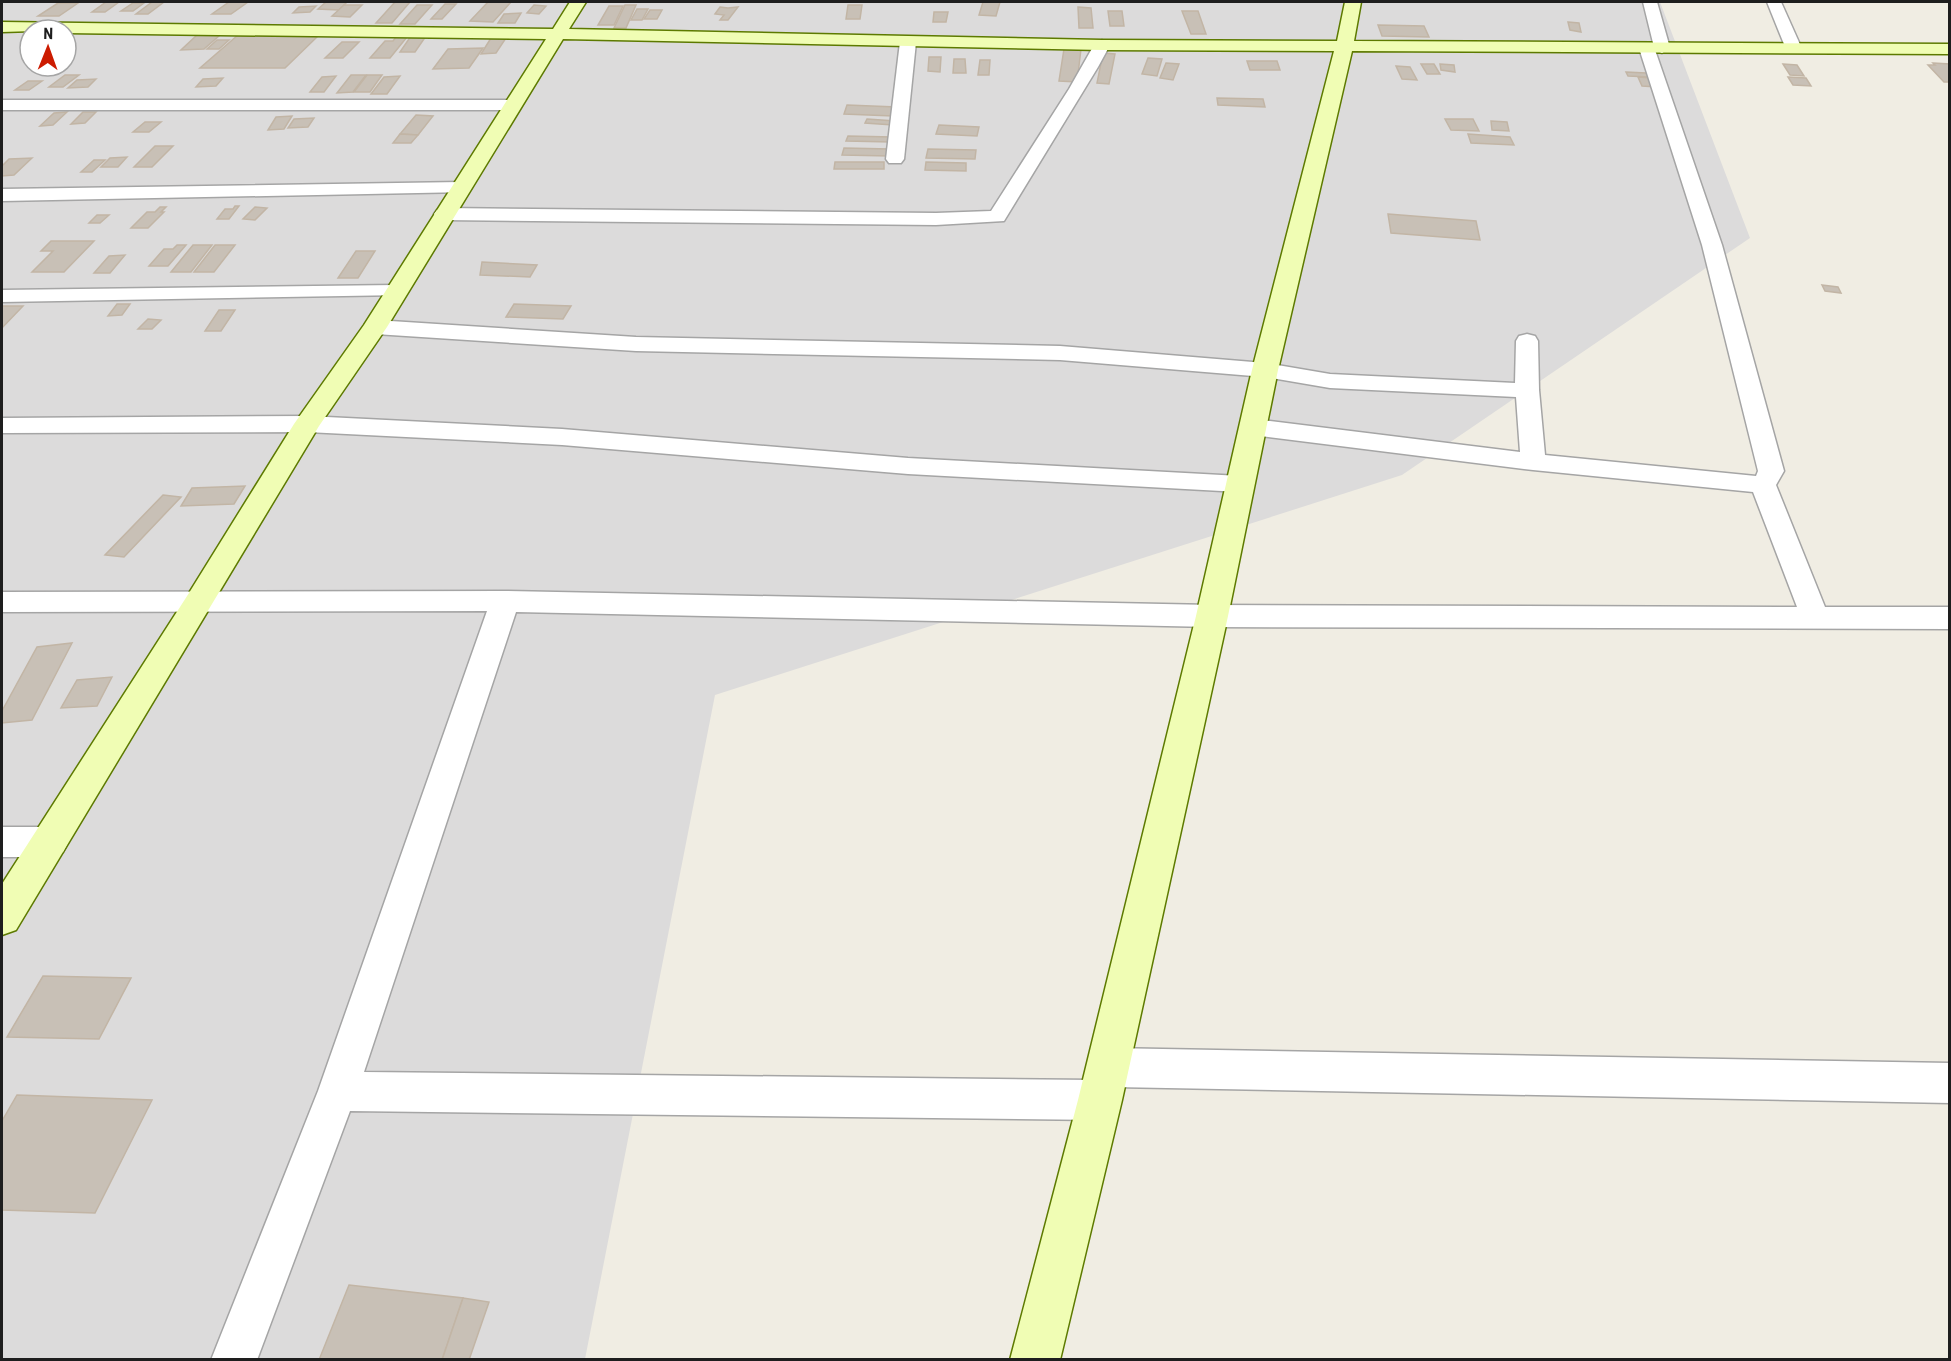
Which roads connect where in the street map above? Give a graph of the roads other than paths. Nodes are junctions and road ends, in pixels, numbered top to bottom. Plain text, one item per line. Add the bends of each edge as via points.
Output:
1 (578, 2) edge
2 (1353, 2) edge
3 (1650, 2) edge
4 (1774, 2) edge
5 (2, 27) edge
6 (556, 34) junction
7 (908, 42) junction
8 (1102, 45) junction
9 (1344, 47) junction
10 (1654, 48) junction
11 (1794, 49) junction
12 (1950, 49) edge
13 (2, 105) edge
14 (512, 105) junction
15 (895, 159) dead end
16 (461, 188) junction
17 (2, 195) edge
18 (444, 214) junction
19 (396, 291) junction
20 (2, 296) edge
21 (375, 327) junction
22 (1527, 341) dead end
23 (1265, 370) junction
24 (1527, 390) junction
25 (307, 424) junction
26 (2, 426) edge
27 (1253, 427) junction
28 (1533, 462) junction
29 (1240, 484) junction
30 (1763, 485) junction
31 (505, 601) junction
32 (2, 602) edge
33 (200, 602) junction
34 (1212, 616) junction
35 (1815, 617) junction
36 (1950, 618) edge
37 (2, 842) edge
38 (51, 842) junction
39 (2, 917) edge
40 (1950, 1083) edge
41 (1104, 1084) junction
42 (338, 1091) junction
43 (234, 1359) edge
44 (1035, 1359) edge

1 - 6 street
2 - 9 street
3 - 10 street
4 - 11 street
5 - 6 street
6 - 7 street
6 - 14 street
7 - 8 street
7 - 15 street
8 - 9 street
8 - 18 street via 1075,95 997,217
9 - 10 street
9 - 23 street
10 - 11 street
10 - 30 street via 1712,245 1771,471
11 - 12 street
13 - 14 street
14 - 16 street
16 - 17 street
16 - 18 street
18 - 19 street
19 - 20 street
19 - 21 street
21 - 23 street via 636,344 1060,352
21 - 25 street
22 - 24 street
23 - 24 street via 1330,381
23 - 27 street
24 - 28 street
25 - 26 street
25 - 29 street via 562,437 908,466
25 - 33 street
27 - 28 street
27 - 29 street
28 - 30 street
29 - 34 street
30 - 35 street
31 - 33 street
31 - 34 street
31 - 42 street
32 - 33 street
33 - 38 street
34 - 35 street
34 - 41 street
35 - 36 street
37 - 38 street
38 - 39 street
40 - 41 street
41 - 42 street
41 - 44 street
42 - 43 street

